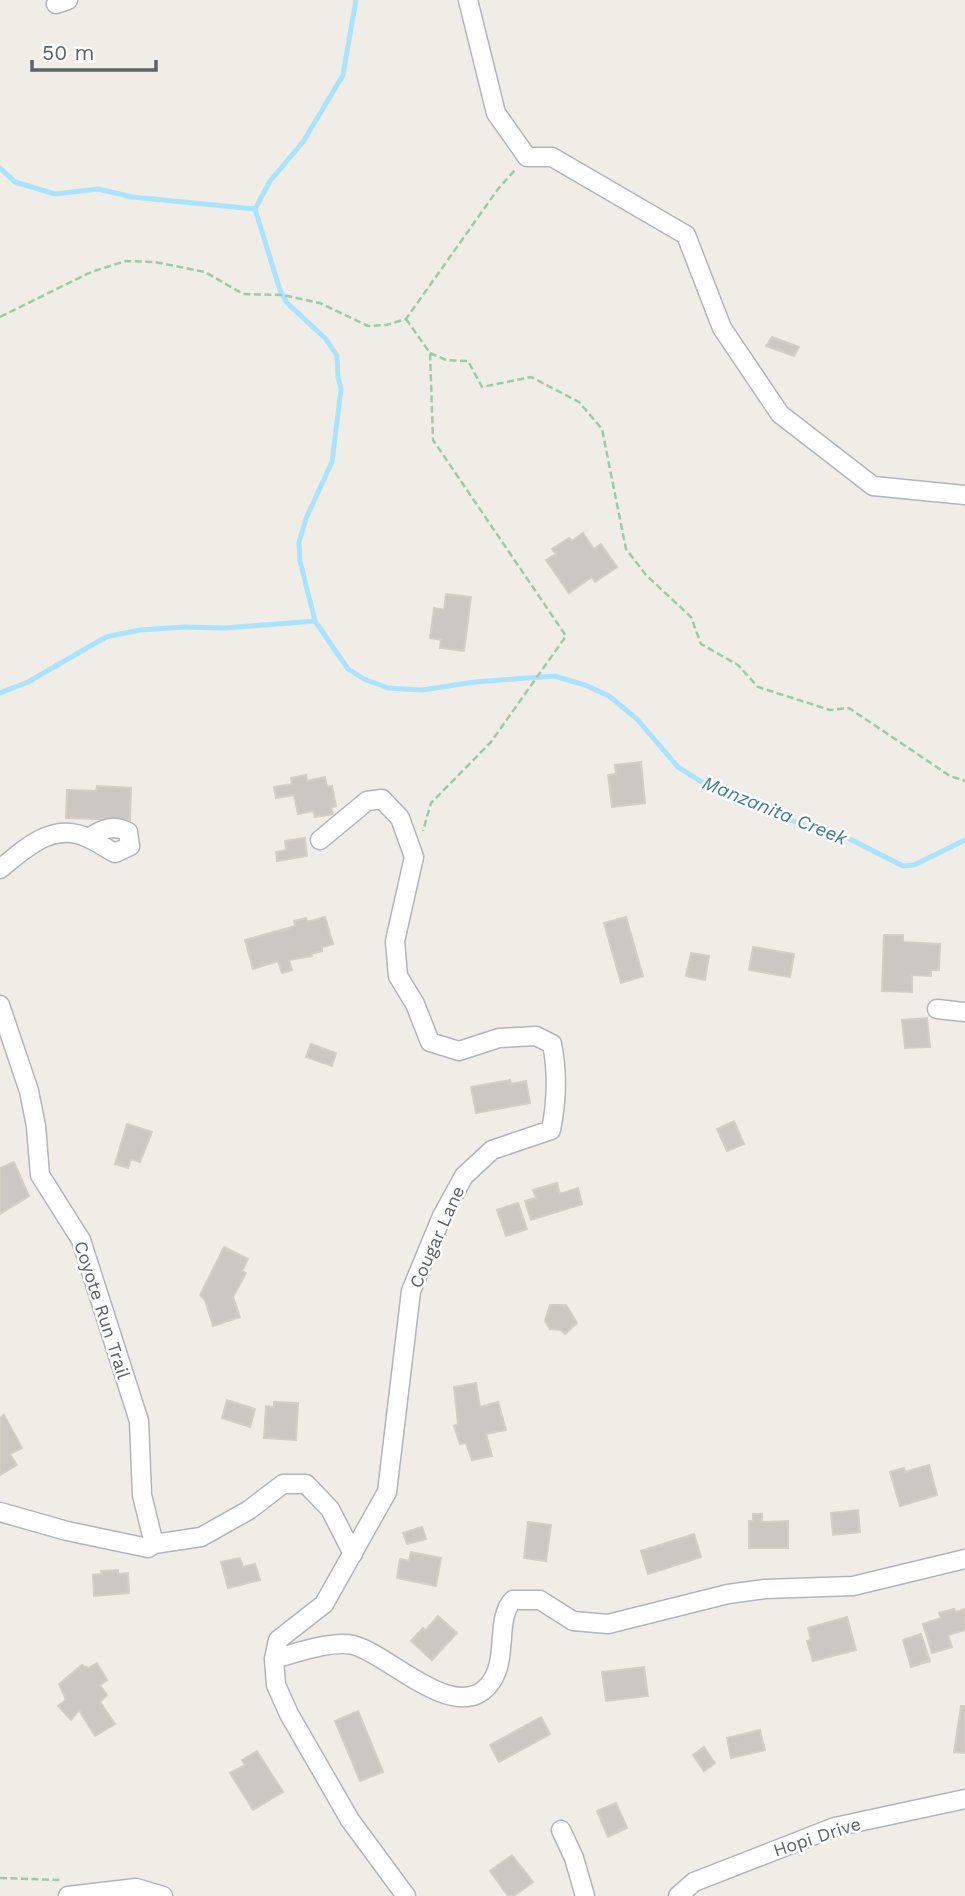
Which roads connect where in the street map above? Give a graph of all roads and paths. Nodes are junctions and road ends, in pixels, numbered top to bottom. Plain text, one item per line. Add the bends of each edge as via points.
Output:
1 (468, 0) edge
2 (527, 157) junction
3 (0, 317) edge
4 (406, 319) junction
5 (430, 353) junction
6 (965, 495) edge
7 (965, 781) edge
8 (89, 838) dead end
9 (320, 840) dead end
10 (414, 858) junction
11 (0, 869) edge
12 (0, 1005) edge
13 (937, 1009) dead end
14 (965, 1012) edge
15 (0, 1512) edge
16 (151, 1546) junction
17 (353, 1554) junction
18 (965, 1559) edge
19 (274, 1659) junction
20 (965, 1799) edge
21 (561, 1830) dead end
22 (68, 1896) edge
23 (163, 1896) edge
24 (406, 1896) edge
25 (585, 1896) edge
26 (678, 1896) edge

1 - 2 street via 496,113
2 - 4 path via 498,188
2 - 6 street via 552,157 686,235 722,328 780,414 873,486
3 - 4 path via 90,272 126,261 155,261 205,272 243,293 320,303 368,326
4 - 5 path
5 - 7 path via 446,360 468,361 482,387 531,377 579,402 602,429 626,549 646,575 691,617 701,644 738,665 758,687 830,710 849,708 950,776
5 - 10 path via 433,440 566,636 491,742 431,803
8 - 11 street via 71,833 43,836
9 - 10 street via 366,801 382,799 400,818
10 - 17 street, Cougar Lane via 395,941 398,976 430,1042 459,1051 499,1038 536,1036 552,1044 556,1103 551,1130 492,1150 464,1175 442,1216 411,1291 387,1492
12 - 16 street, Coyote Run Trail via 29,1091 40,1175 81,1240 139,1422 142,1495
13 - 14 street
15 - 16 street via 67,1531
16 - 17 street via 201,1537 283,1484 306,1484 330,1509
17 - 19 street, Cougar Lane via 324,1604 278,1640
18 - 19 street via 853,1586 728,1594 608,1624 573,1621 540,1600 513,1600 507,1607 501,1661 488,1686 473,1696 447,1696 375,1653 351,1644
19 - 24 street via 276,1685 289,1714 350,1821
20 - 26 street, Hopi Drive via 835,1827 694,1882
21 - 25 street
22 - 23 street via 136,1888

